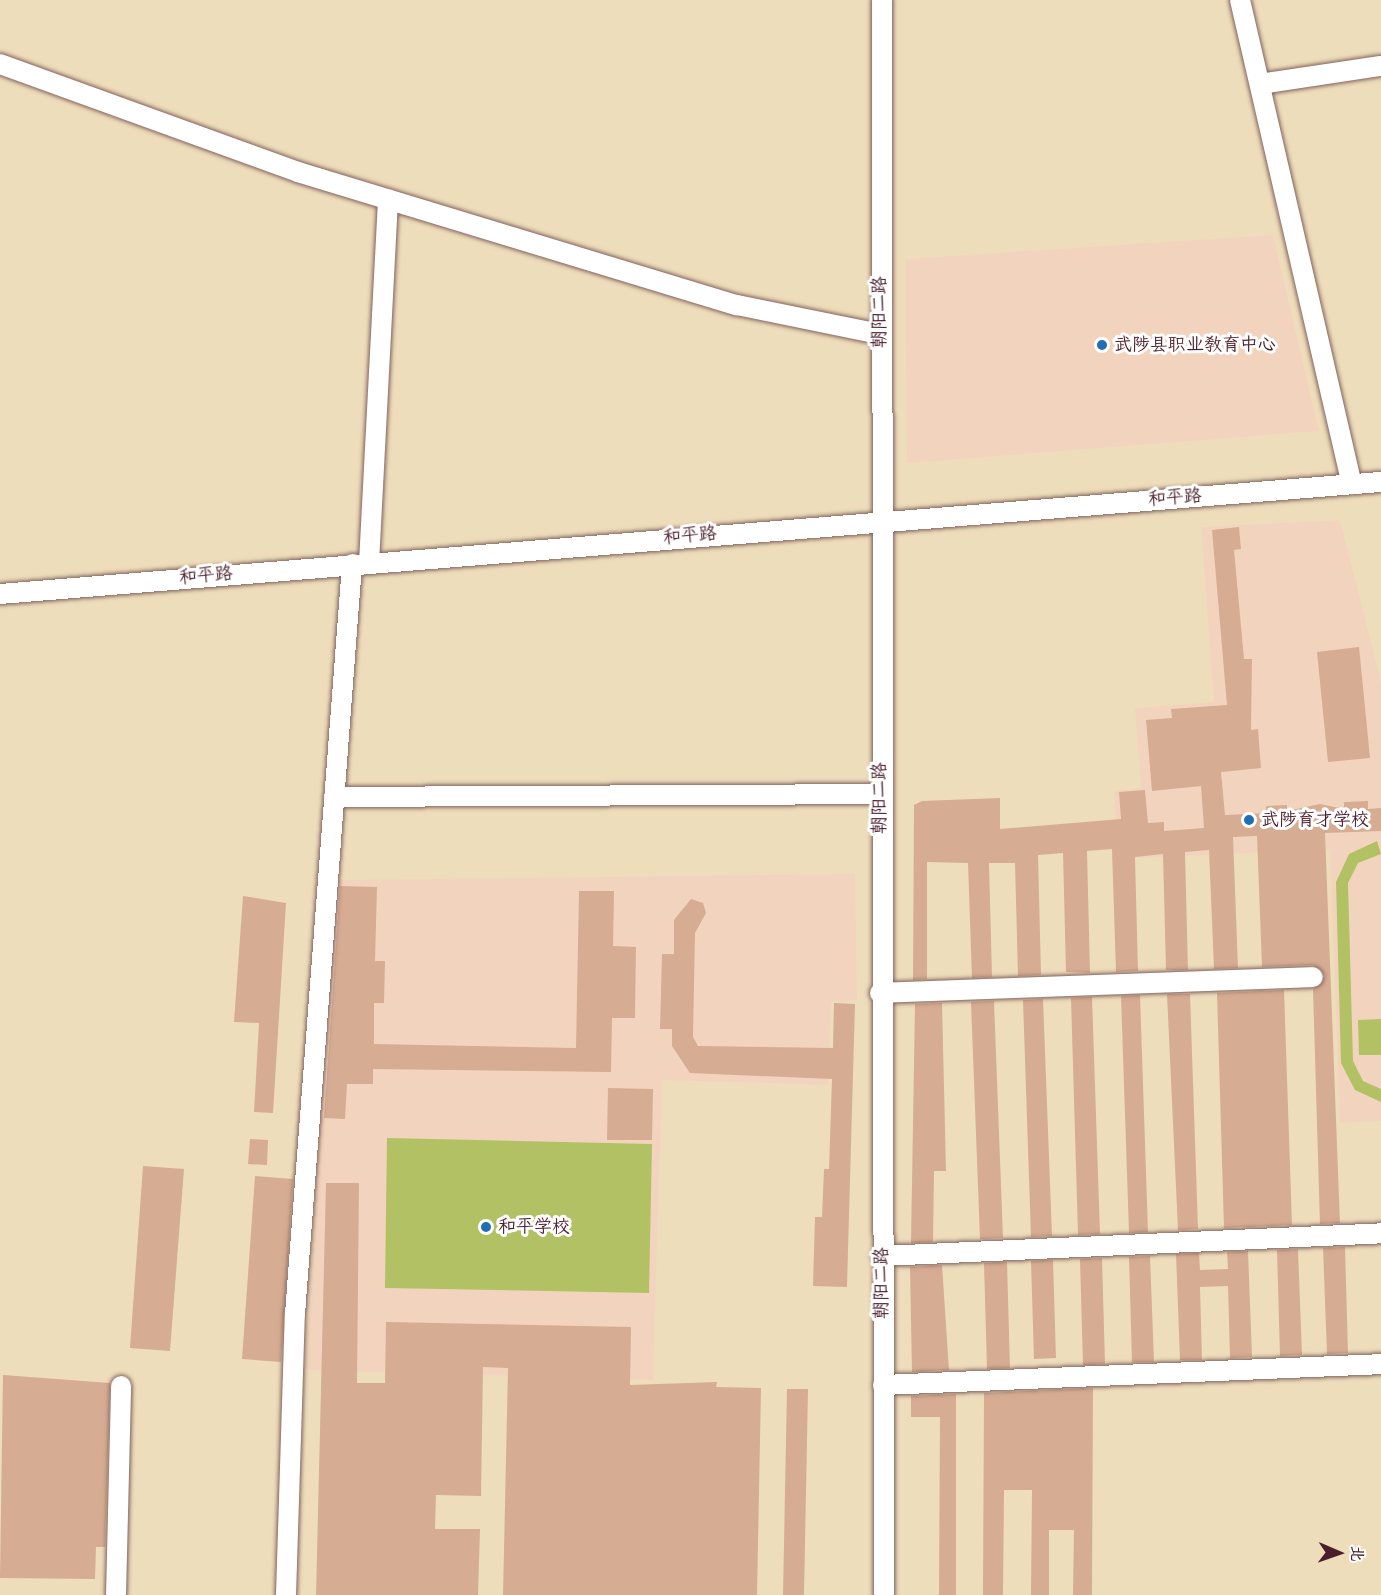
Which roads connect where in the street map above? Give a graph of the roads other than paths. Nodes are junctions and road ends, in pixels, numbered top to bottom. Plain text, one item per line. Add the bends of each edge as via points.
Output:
1 (882, 0) edge
2 (1240, 0) edge
3 (0, 64) edge
4 (1381, 66) edge
5 (1260, 84) junction
6 (388, 199) junction
7 (880, 334) junction
8 (1381, 482) edge
9 (1352, 484) junction
10 (879, 521) junction
11 (361, 563) junction
12 (0, 594) edge
13 (880, 794) junction
14 (334, 797) junction
15 (1313, 977) dead end
16 (880, 993) junction
17 (1381, 1233) edge
18 (882, 1256) junction
19 (1381, 1364) edge
20 (883, 1385) junction
21 (121, 1386) dead end
22 (116, 1595) edge
23 (286, 1595) edge
24 (884, 1595) edge

1 - 7 street, 朝阳二路
2 - 5 street
3 - 6 street
4 - 5 street
5 - 9 street
6 - 7 street via 737,305
6 - 11 street
7 - 10 street, 朝阳二路
8 - 9 street, 和平路
9 - 10 street, 和平路
10 - 11 street, 和平路
10 - 13 street, 朝阳二路
11 - 12 street, 和平路
11 - 14 street
13 - 14 street
13 - 16 street, 朝阳二路
14 - 23 street via 295,1314
15 - 16 street
16 - 18 street, 朝阳二路
17 - 18 street
18 - 20 street, 朝阳二路
19 - 20 street
20 - 24 street, 朝阳二路
21 - 22 street

